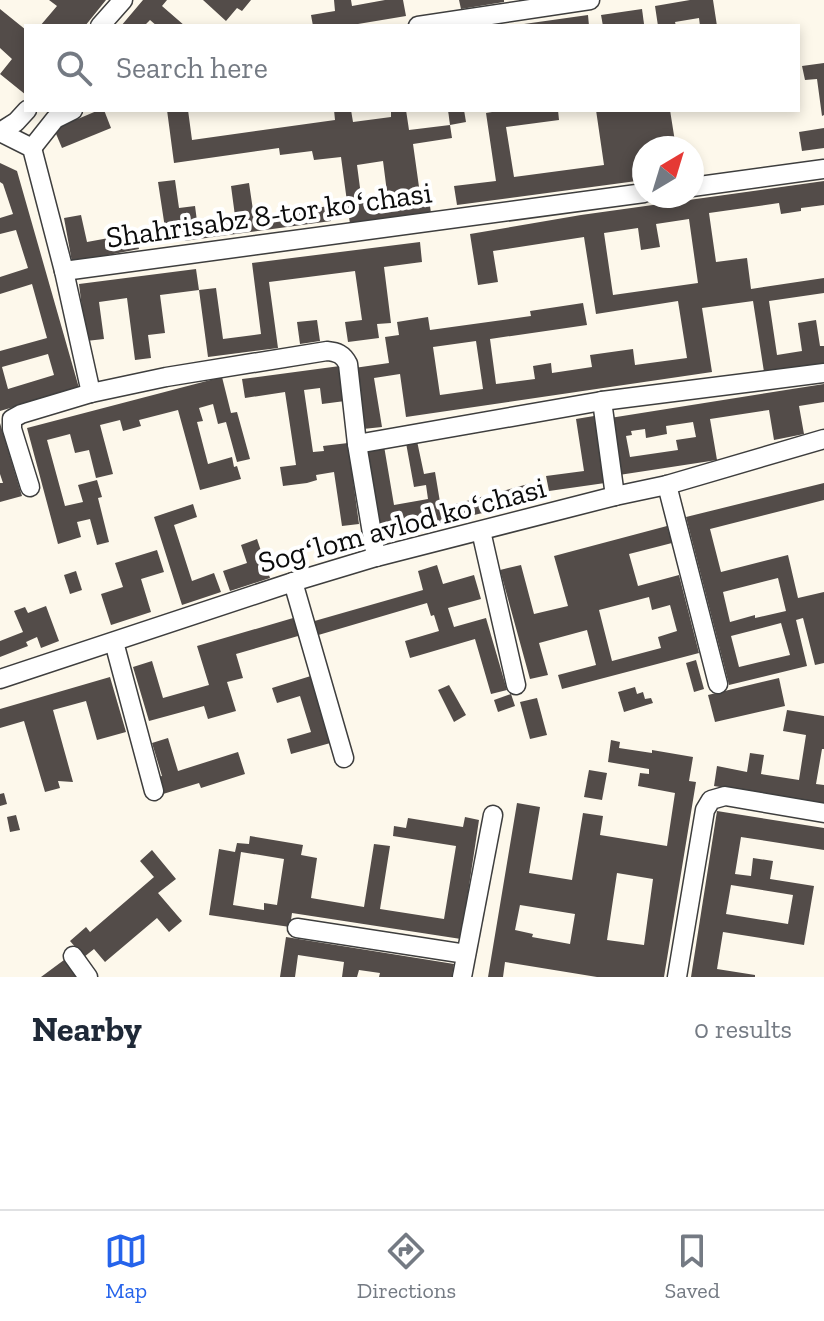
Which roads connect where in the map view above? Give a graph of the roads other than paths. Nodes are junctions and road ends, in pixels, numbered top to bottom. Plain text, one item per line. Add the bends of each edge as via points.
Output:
1 (123, 0) edge
2 (590, 0) edge
3 (102, 24) edge
4 (431, 24) edge
5 (25, 112) edge
6 (69, 112) edge
7 (0, 132) edge
8 (32, 148) junction
9 (824, 169) edge
10 (704, 185) edge
11 (632, 195) edge
12 (64, 271) junction
13 (824, 373) edge
14 (91, 393) junction
15 (602, 401) junction
16 (824, 439) edge
17 (357, 444) junction
18 (667, 485) junction
19 (30, 487) dead end
20 (615, 496) junction
21 (481, 531) junction
22 (376, 557) junction
23 (293, 582) junction
24 (114, 642) junction
25 (0, 679) edge
26 (718, 684) dead end
27 (516, 685) dead end
28 (344, 758) dead end
29 (154, 791) dead end
30 (824, 813) edge
31 (493, 815) dead end
32 (297, 928) dead end
33 (466, 954) junction
34 (73, 956) dead end
35 (88, 977) edge
36 (462, 977) edge
37 (677, 977) edge

1 - 3 street
2 - 4 street
5 - 7 street
6 - 8 street via 55,119
7 - 8 street
8 - 12 street
9 - 10 street
11 - 12 street, Shahrisabz 8-tor koʻchasi
12 - 14 street
13 - 15 street
14 - 17 street via 337,352 348,364
14 - 19 street via 12,419
15 - 17 street
15 - 20 street
16 - 18 street, Sogʻlom avlod koʻchasi
17 - 22 street
18 - 20 street, Sogʻlom avlod koʻchasi
18 - 26 street
20 - 21 street, Sogʻlom avlod koʻchasi
21 - 22 street, Sogʻlom avlod koʻchasi
21 - 27 street
22 - 23 street, Sogʻlom avlod koʻchasi
23 - 24 street, Sogʻlom avlod koʻchasi
23 - 28 street
24 - 25 street, Sogʻlom avlod koʻchasi
24 - 29 street
30 - 37 street via 725,796 711,800 705,810
31 - 33 street
32 - 33 street
33 - 36 street
34 - 35 street

